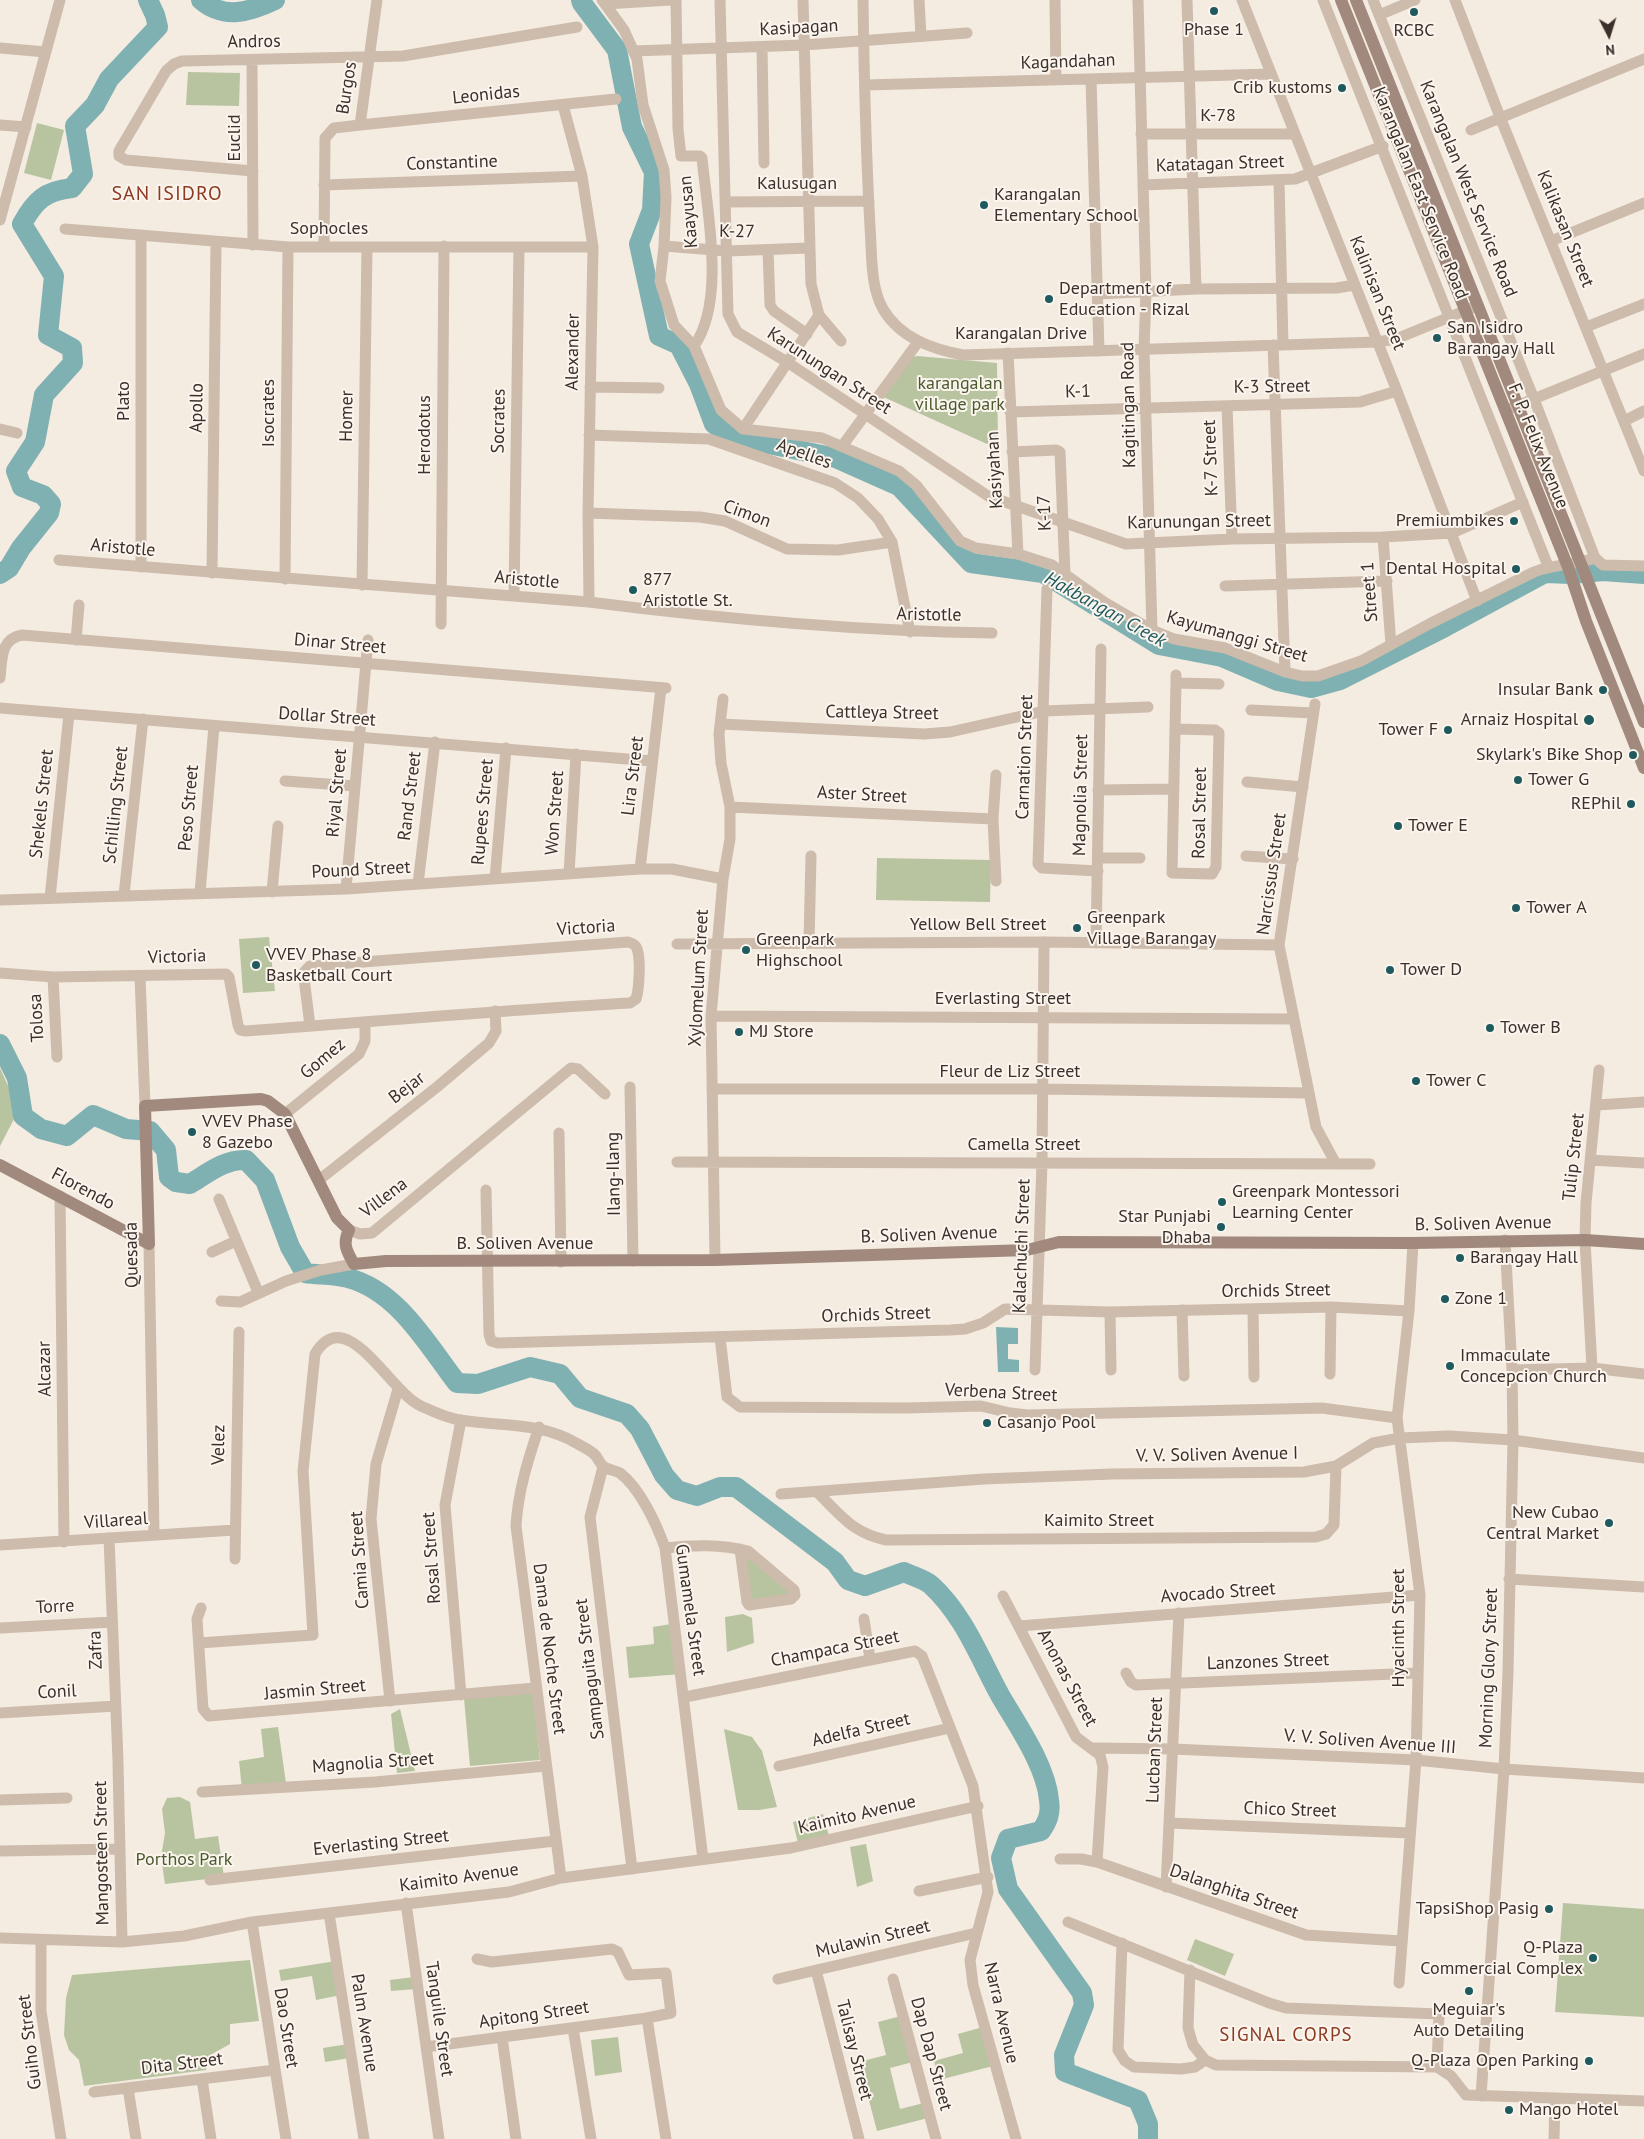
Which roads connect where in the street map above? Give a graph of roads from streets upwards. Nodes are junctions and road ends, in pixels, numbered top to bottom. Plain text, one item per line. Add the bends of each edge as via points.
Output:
1 (60, 0) edge
2 (377, 0) edge
3 (671, 0) edge
4 (676, 0) edge
5 (720, 0) edge
6 (804, 0) edge
7 (863, 0) edge
8 (919, 0) edge
9 (1055, 0) edge
10 (1138, 0) edge
11 (1187, 0) edge
12 (1242, 0) edge
13 (1324, 0) edge
14 (1341, 0) edge
15 (1356, 0) edge
16 (1373, 0) edge
17 (1415, 0) edge
18 (1455, 0) edge
19 (604, 2) edge
20 (1379, 15) junction
21 (577, 26) dead end
22 (967, 33) dead end
23 (921, 36) junction
24 (864, 41) junction
25 (804, 45) junction
26 (762, 47) junction
27 (0, 48) edge
28 (677, 48) junction
29 (722, 49) junction
30 (633, 51) junction
31 (46, 52) junction
32 (369, 58) junction
33 (1644, 59) edge
34 (252, 60) junction
35 (1271, 74) junction
36 (1188, 76) junction
37 (1140, 77) junction
38 (1090, 79) junction
39 (1056, 80) junction
40 (865, 85) junction
41 (616, 99) dead end
42 (563, 105) junction
43 (1500, 117) junction
44 (0, 124) edge
45 (360, 125) junction
46 (26, 127) junction
47 (1470, 130) dead end
48 (1141, 134) junction
49 (1190, 134) junction
50 (1294, 134) junction
51 (1382, 146) junction
52 (764, 163) dead end
53 (252, 171) junction
54 (1311, 173) junction
55 (582, 176) junction
56 (1279, 181) junction
57 (1192, 183) junction
58 (324, 185) junction
59 (1143, 185) junction
60 (3, 196) edge
61 (808, 200) junction
62 (869, 201) junction
63 (725, 202) junction
64 (1644, 203) edge
65 (0, 220) edge
66 (65, 229) dead end
67 (141, 236) junction
68 (1551, 241) junction
69 (216, 243) junction
70 (253, 245) junction
71 (444, 246) junction
72 (664, 246) junction
73 (288, 247) junction
74 (324, 247) junction
75 (368, 247) junction
76 (519, 247) junction
77 (593, 247) junction
78 (809, 248) junction
79 (710, 249) junction
80 (768, 250) junction
81 (727, 251) junction
82 (1354, 285) junction
83 (1196, 289) junction
84 (1281, 289) junction
85 (1146, 291) junction
86 (1097, 294) junction
87 (1644, 304) edge
88 (1478, 306) junction
89 (1465, 311) junction
90 (819, 315) junction
91 (1450, 317) junction
92 (1586, 327) junction
93 (807, 334) junction
94 (841, 341) dead end
95 (918, 342) junction
96 (1377, 342) junction
97 (1278, 345) junction
98 (694, 346) junction
99 (1144, 350) junction
100 (1099, 351) junction
101 (1008, 353) junction
102 (1644, 354) edge
103 (787, 362) junction
104 (1604, 370) junction
105 (590, 387) junction
106 (659, 388) dead end
107 (1397, 391) junction
108 (1534, 399) junction
109 (1276, 405) junction
110 (1518, 405) junction
111 (1147, 406) junction
112 (1227, 406) junction
113 (1505, 410) junction
114 (1644, 411) edge
115 (1010, 412) junction
116 (864, 415) junction
117 (1624, 422) junction
118 (0, 429) edge
119 (743, 429) junction
120 (17, 433) dead end
121 (589, 435) junction
122 (843, 445) junction
123 (1012, 452) junction
124 (1644, 471) edge
125 (1523, 502) junction
126 (1014, 507) junction
127 (588, 513) junction
128 (1063, 522) junction
129 (1452, 533) junction
130 (1383, 537) junction
131 (1280, 538) junction
132 (1232, 539) junction
133 (892, 542) junction
134 (1150, 543) junction
135 (1018, 554) junction
136 (1595, 558) junction
137 (59, 560) dead end
138 (1581, 564) junction
139 (1548, 566) junction
140 (1568, 566) junction
141 (1644, 566) edge
142 (141, 567) junction
143 (212, 574) junction
144 (1065, 574) junction
145 (285, 580) junction
146 (1387, 581) junction
147 (362, 586) junction
148 (1226, 586) dead end
149 (1282, 586) junction
150 (1047, 589) dead end
151 (442, 590) junction
152 (514, 596) junction
153 (1477, 600) junction
154 (589, 602) junction
155 (79, 605) dead end
156 (1602, 615) junction
157 (1586, 621) junction
158 (441, 624) dead end
159 (1152, 630) junction
160 (910, 632) junction
161 (992, 633) dead end
162 (76, 640) junction
163 (368, 640) dead end
164 (1391, 645) junction
165 (1101, 649) dead end
166 (366, 664) junction
167 (1285, 672) junction
168 (0, 678) edge
169 (1218, 684) dead end
170 (1629, 685) junction
171 (664, 688) joint
172 (1614, 691) junction
173 (723, 699) dead end
174 (1148, 707) dead end
175 (0, 708) edge
176 (1100, 708) junction
177 (1252, 710) dead end
178 (1044, 711) junction
179 (69, 714) junction
180 (143, 719) junction
181 (1644, 722) edge
182 (721, 724) junction
183 (214, 726) junction
184 (1175, 729) junction
185 (360, 736) junction
186 (434, 742) junction
187 (506, 748) junction
188 (576, 754) junction
189 (652, 761) junction
190 (1644, 768) edge
191 (996, 775) dead end
192 (284, 781) dead end
193 (1247, 782) dead end
194 (355, 786) junction
195 (1303, 787) junction
196 (1174, 789) junction
197 (1098, 790) junction
198 (730, 807) junction
199 (994, 819) junction
200 (278, 826) dead end
201 (810, 856) dead end
202 (1246, 856) dead end
203 (1098, 858) junction
204 (1140, 858) dead end
205 (1293, 859) junction
206 (640, 869) junction
207 (1098, 870) junction
208 (569, 874) junction
209 (495, 879) junction
210 (723, 879) junction
211 (996, 881) dead end
212 (418, 884) junction
213 (346, 889) junction
214 (272, 892) junction
215 (200, 893) junction
216 (124, 895) junction
217 (50, 898) junction
218 (0, 900) edge
219 (809, 942) junction
220 (1044, 942) junction
221 (1096, 943) junction
222 (677, 944) dead end
223 (717, 945) junction
224 (1279, 945) junction
225 (0, 973) edge
226 (140, 976) junction
227 (53, 977) junction
228 (495, 1010) junction
229 (711, 1016) junction
230 (1043, 1017) junction
231 (1294, 1019) junction
232 (364, 1022) junction
233 (310, 1026) junction
234 (56, 1057) dead end
235 (1599, 1070) dead end
236 (630, 1087) dead end
237 (712, 1089) junction
238 (1043, 1089) junction
239 (1309, 1093) junction
240 (605, 1094) dead end
241 (1644, 1102) edge
242 (1597, 1106) junction
243 (145, 1113) junction
244 (285, 1114) junction
245 (559, 1133) dead end
246 (1590, 1160) junction
247 (677, 1162) dead end
248 (713, 1162) junction
249 (1042, 1162) junction
250 (1335, 1162) junction
251 (1644, 1163) edge
252 (1370, 1164) dead end
253 (0, 1165) edge
254 (318, 1180) junction
255 (486, 1190) dead end
256 (60, 1196) junction
257 (219, 1199) dead end
258 (349, 1230) junction
259 (1505, 1240) junction
260 (1585, 1240) junction
261 (236, 1241) junction
262 (1413, 1243) junction
263 (149, 1244) junction
264 (1644, 1244) edge
265 (1040, 1247) junction
266 (212, 1252) dead end
267 (715, 1260) junction
268 (633, 1261) junction
269 (488, 1262) junction
270 (561, 1262) junction
271 (354, 1264) junction
272 (258, 1292) junction
273 (221, 1301) dead end
274 (1330, 1308) junction
275 (1037, 1309) junction
276 (1253, 1309) junction
277 (1182, 1310) junction
278 (1409, 1311) junction
279 (1110, 1312) junction
280 (239, 1332) dead end
281 (720, 1338) junction
282 (1592, 1368) junction
283 (1035, 1370) dead end
284 (1111, 1370) dead end
285 (1512, 1370) junction
286 (1330, 1374) dead end
287 (1644, 1374) edge
288 (1184, 1376) dead end
289 (1254, 1377) dead end
290 (398, 1390) junction
291 (1396, 1418) junction
292 (461, 1420) junction
293 (539, 1427) junction
294 (1400, 1438) junction
295 (1513, 1440) junction
296 (1644, 1458) edge
297 (1336, 1466) junction
298 (603, 1467) junction
299 (817, 1492) junction
300 (781, 1494) dead end
301 (235, 1530) junction
302 (154, 1534) junction
303 (109, 1538) junction
304 (64, 1542) junction
305 (0, 1545) edge
306 (665, 1548) junction
307 (740, 1549) junction
308 (235, 1559) dead end
309 (1509, 1579) junction
310 (1644, 1587) edge
311 (1420, 1595) junction
312 (1003, 1596) dead end
313 (201, 1608) dead end
314 (1179, 1613) junction
315 (864, 1619) dead end
316 (112, 1622) junction
317 (1019, 1626) junction
318 (0, 1628) edge
319 (199, 1643) junction
320 (870, 1659) junction
321 (1126, 1673) dead end
322 (1417, 1673) junction
323 (1175, 1683) junction
324 (535, 1688) junction
325 (461, 1695) junction
326 (685, 1698) junction
327 (390, 1701) junction
328 (116, 1706) junction
329 (0, 1713) edge
330 (950, 1728) junction
331 (1093, 1748) junction
332 (1173, 1749) junction
333 (1416, 1760) junction
334 (118, 1762) joint
335 (546, 1766) junction
336 (779, 1766) dead end
337 (1504, 1769) junction
338 (1644, 1778) edge
339 (202, 1792) dead end
340 (67, 1798) dead end
341 (0, 1800) edge
342 (978, 1806) junction
343 (1169, 1823) junction
344 (1410, 1833) junction
345 (555, 1841) junction
346 (120, 1849) junction
347 (0, 1851) edge
348 (703, 1859) junction
349 (1060, 1860) dead end
350 (1097, 1862) junction
351 (632, 1869) junction
352 (988, 1877) junction
353 (561, 1878) junction
354 (210, 1880) dead end
355 (1166, 1887) junction
356 (919, 1892) dead end
357 (406, 1903) junction
358 (329, 1913) junction
359 (252, 1922) junction
360 (1068, 1922) dead end
361 (976, 1933) junction
362 (0, 1938) edge
363 (41, 1940) junction
364 (1401, 1941) junction
365 (122, 1942) junction
366 (1122, 1943) junction
367 (477, 1959) dead end
368 (816, 1970) junction
369 (1190, 1970) junction
370 (778, 1979) dead end
371 (893, 1979) dead end
372 (1399, 1984) dead end
373 (647, 2018) junction
374 (574, 2028) junction
375 (502, 2037) junction
376 (426, 2048) junction
377 (1205, 2060) junction
378 (1437, 2067) junction
379 (275, 2070) junction
380 (202, 2079) junction
381 (128, 2088) junction
382 (94, 2092) dead end
383 (1481, 2096) junction
384 (1555, 2098) junction
385 (1644, 2101) edge
386 (61, 2139) edge
387 (136, 2139) edge
388 (211, 2139) edge
389 (286, 2139) edge
390 (364, 2139) edge
391 (439, 2139) edge
392 (516, 2139) edge
393 (591, 2139) edge
394 (666, 2139) edge
395 (858, 2139) edge
396 (936, 2139) edge
397 (1016, 2139) edge
398 (1554, 2139) edge

1 - 31 street
2 - 32 street, Burgos
3 - 19 street
4 - 28 street, Kaayusan
5 - 29 street, Karunungan Street
6 - 25 street
7 - 24 street, Karangalan Drive
8 - 23 street
9 - 39 street
10 - 37 street, Kagitingan Road
11 - 36 street
12 - 35 street, Kalinisan Street
13 - 51 street, Karangalan East Service Road
14 - 89 street, F. P. Felix Avenue
15 - 88 street, F. P. Felix Avenue
16 - 20 street, Karangalan West Service Road
17 - 20 street
18 - 43 street, Kalikasan Street
19 - 30 street via 624,30
20 - 108 street, Karangalan West Service Road
21 - 32 street, Andros via 403,56
22 - 23 street, Kasipagan
23 - 24 street, Kasipagan
24 - 25 street, Kasipagan
24 - 40 street, Karangalan Drive
25 - 26 street, Kasipagan
25 - 61 street
26 - 29 street, Kasipagan
26 - 52 street
27 - 31 street
28 - 29 street, Kasipagan
28 - 30 street, Kasipagan
28 - 79 street, Kaayusan via 681,156 702,158
29 - 63 street, Karunungan Street
30 - 72 street via 645,112 664,170
31 - 46 street
32 - 34 street, Andros
32 - 45 street, Burgos
33 - 43 street
34 - 53 street, Euclid
34 - 53 street, Andros via 182,61 174,64 166,70 119,156 126,160
35 - 36 street, Kagandahan
35 - 50 street, Kalinisan Street
36 - 37 street, Kagandahan
36 - 49 street
37 - 38 street, Kagandahan
37 - 48 street, Kagitingan Road
38 - 39 street, Kagandahan
38 - 86 street
39 - 40 street, Kagandahan
40 - 62 street, Karangalan Drive
41 - 42 street, Leonidas
42 - 45 street, Leonidas
42 - 55 street, Alexander
43 - 47 street
43 - 68 street, Kalikasan Street
44 - 46 street
45 - 58 street, Burgos via 334,128 325,138
46 - 60 street
48 - 49 street, K-78
48 - 59 street, Kagitingan Road
49 - 50 street, K-78
49 - 57 street
50 - 54 street, Kalinisan Street
51 - 54 street, Katatagan Street
51 - 91 street, Karangalan East Service Road
53 - 70 street, Euclid
54 - 56 street, Katatagan Street
54 - 82 street, Kalinisan Street
55 - 58 street, Constantine
55 - 77 street, Alexander
56 - 57 street, Katatagan Street
56 - 84 street
57 - 59 street, Katatagan Street
57 - 83 street
58 - 74 street, Burgos
59 - 85 street, Kagitingan Road
60 - 65 street
61 - 62 street, Kalusugan
61 - 63 street, Kalusugan
61 - 78 street
62 - 95 street, Karangalan Drive via 873,279 883,309 900,329
63 - 81 street, Karunungan Street
64 - 68 street
66 - 67 street, Sophocles
67 - 69 street, Sophocles
67 - 142 street, Plato
68 - 92 street, Kalikasan Street
69 - 70 street, Sophocles
69 - 143 street, Apollo
70 - 73 street, Sophocles
71 - 75 street, Sophocles
71 - 76 street, Sophocles
71 - 151 street, Herodotus
72 - 79 street, K-27
72 - 98 street via 660,281 677,331
73 - 74 street, Sophocles
73 - 145 street, Isocrates
74 - 75 street, Sophocles
75 - 147 street, Homer
76 - 77 street, Sophocles
76 - 152 street, Socrates
77 - 105 street, Alexander
78 - 80 street, K-27
78 - 90 street via 811,284
79 - 81 street, K-27
79 - 98 street, Kaayusan via 714,285 704,330
80 - 81 street, K-27
80 - 93 street via 770,305
81 - 103 street, Karunungan Street via 731,323 737,332
82 - 84 street
82 - 96 street, Kalinisan Street
83 - 84 street
83 - 85 street
84 - 97 street
85 - 86 street
85 - 99 street, Kagitingan Road
86 - 100 street
87 - 92 street
88 - 89 street, Karangalan Drive
88 - 110 street, F. P. Felix Avenue
89 - 91 street, Karangalan Drive
89 - 113 street, F. P. Felix Avenue
90 - 93 street
90 - 94 street
91 - 96 street, Karangalan Drive via 1396,339
91 - 125 street, Karangalan East Service Road
92 - 104 street, Kalikasan Street
93 - 103 street
95 - 101 street, Karangalan Drive via 962,355
95 - 116 street
96 - 97 street, Karangalan Drive
96 - 107 street, Kalinisan Street
97 - 99 street, Karangalan Drive
97 - 109 street
98 - 119 street via 721,410
99 - 100 street, Karangalan Drive
99 - 111 street, Kagitingan Road
100 - 101 street, Karangalan Drive
101 - 115 street, Kasiyahan
102 - 104 street
103 - 116 street, Karunungan Street
103 - 119 street
104 - 108 street
104 - 117 street, Kalikasan Street
105 - 106 street
105 - 121 street, Alexander
107 - 109 street, K-3 Street via 1360,402
107 - 129 street, Kalinisan Street
108 - 110 street
108 - 136 street, Karangalan West Service Road
109 - 112 street, K-3 Street
109 - 131 street
110 - 113 street
110 - 138 street, F. P. Felix Avenue
111 - 112 street, K-3 Street
111 - 115 street, K-1
111 - 134 street, Kagitingan Road
112 - 132 street, K-7 Street
113 - 140 street, F. P. Felix Avenue
114 - 117 street
115 - 123 street, Kasiyahan
116 - 122 street
116 - 126 street, Karunungan Street via 988,496
117 - 124 street, Kalikasan Street
118 - 120 street
119 - 122 street, Kayumanggi Street via 822,438
121 - 127 street, Alexander
121 - 133 street, Apelles via 709,439 835,483 858,498 878,519
122 - 135 street, Kayumanggi Street via 899,472 916,485 960,541 976,548
123 - 126 street, Kasiyahan
123 - 128 street, K-17 via 1060,450
125 - 129 street
125 - 139 street, Karangalan East Service Road
126 - 128 street, Karunungan Street
126 - 135 street, Kasiyahan
127 - 133 street, Cimon via 700,517 725,521 787,549 838,550
127 - 154 street, Alexander
128 - 134 street, Karunungan Street via 1126,544
128 - 144 street, K-17
129 - 130 street, Karunungan Street
129 - 153 street, Kalinisan Street
130 - 131 street, Karunungan Street
130 - 146 street, Street 1
131 - 132 street, Karunungan Street
131 - 149 street
132 - 134 street, Karunungan Street
133 - 160 street, Apelles
134 - 159 street, Kagitingan Road
135 - 144 street, Kayumanggi Street via 1052,565
136 - 138 street, Kayumanggi Street
136 - 141 street via 1603,565
137 - 142 street, Aristotle
138 - 140 street, Kayumanggi Street
138 - 156 street, F. P. Felix Avenue
139 - 140 street, Kayumanggi Street
139 - 153 street, Kayumanggi Street
140 - 157 street, F. P. Felix Avenue
142 - 143 street, Aristotle
143 - 145 street, Aristotle
144 - 159 street, Kayumanggi Street
145 - 147 street, Aristotle
146 - 149 street
146 - 164 street, Street 1
147 - 151 street, Aristotle
148 - 149 street
149 - 167 street
150 - 178 street, Carnation Street
151 - 152 street, Aristotle
151 - 158 street, Herodotus
152 - 154 street, Aristotle
153 - 164 street, Kayumanggi Street
154 - 160 street, Aristotle via 762,621
155 - 162 street
156 - 157 street
156 - 170 street, F. P. Felix Avenue
157 - 172 street, F. P. Felix Avenue
159 - 167 street, Kayumanggi Street via 1174,639 1225,648
160 - 161 street, Aristotle
162 - 166 street, Dinar Street
162 - 168 street, Dinar Street via 22,635 12,638 4,648
163 - 166 street, Riyal Street
164 - 167 street, Kayumanggi Street via 1361,661 1318,676
165 - 176 street, Magnolia Street
166 - 171 street, Dinar Street
166 - 185 street, Riyal Street
169 - 184 street, Rosal Street via 1176,679
170 - 172 street
170 - 181 street, F. P. Felix Avenue
171 - 189 street, Lira Street
172 - 190 street, F. P. Felix Avenue
173 - 182 street, Xylomelum Street
174 - 176 street, Cattleya Street
175 - 179 street, Dollar Street
176 - 178 street, Cattleya Street
176 - 197 street, Magnolia Street
177 - 195 street, Narcissus Street via 1314,709
178 - 182 street, Cattleya Street via 950,732 924,734
178 - 207 street, Carnation Street via 1039,866
179 - 180 street, Dollar Street
179 - 217 street, Shekels Street
180 - 183 street, Dollar Street
180 - 216 street, Schilling Street
182 - 198 street, Xylomelum Street via 721,763
183 - 185 street, Dollar Street
183 - 215 street, Peso Street
184 - 196 street, Rosal Street
184 - 196 street, Rosal Street via 1217,730 1219,736 1216,870 1210,875 1172,873
185 - 186 street, Dollar Street
185 - 194 street, Riyal Street
186 - 187 street, Dollar Street
186 - 212 street, Rand Street
187 - 188 street, Dollar Street
187 - 209 street, Rupees Street
188 - 189 street, Dollar Street
188 - 208 street, Won Street
189 - 206 street, Lira Street
191 - 199 street
192 - 194 street
193 - 195 street
194 - 213 street, Riyal Street
195 - 205 street, Narcissus Street
196 - 197 street, Rosal Street
197 - 203 street, Magnolia Street
198 - 199 street, Aster Street
198 - 210 street, Xylomelum Street via 730,839
199 - 211 street
200 - 214 street
201 - 219 street
202 - 205 street
203 - 204 street
203 - 207 street, Magnolia Street
205 - 224 street, Narcissus Street
206 - 208 street, Pound Street
206 - 210 street, Pound Street via 672,869
207 - 221 street, Magnolia Street
208 - 209 street, Pound Street
209 - 212 street, Pound Street
210 - 223 street, Xylomelum Street
212 - 213 street, Pound Street
213 - 214 street, Pound Street
214 - 215 street, Pound Street
215 - 216 street, Pound Street
216 - 217 street, Pound Street
217 - 218 street, Pound Street
219 - 220 street, Yellow Bell Street
219 - 223 street, Yellow Bell Street
220 - 221 street, Yellow Bell Street
220 - 230 street, Kalachuchi Street
221 - 224 street, Yellow Bell Street
222 - 223 street, Yellow Bell Street
223 - 229 street, Xylomelum Street
224 - 231 street, Narcissus Street
225 - 227 street, Victoria
226 - 227 street, Victoria
226 - 233 street, Victoria via 226,974 240,1030
226 - 243 street, Quesada
227 - 234 street, Tolosa
228 - 232 street, Victoria
228 - 233 street, Victoria via 630,1002 636,999 638,992 638,950 628,942 310,966 304,978
228 - 254 street, Bejar via 496,1031 489,1043
229 - 230 street, Everlasting Street
229 - 237 street, Xylomelum Street
230 - 231 street, Everlasting Street
230 - 238 street, Kalachuchi Street
231 - 239 street, Narcissus Street
232 - 233 street, Victoria
232 - 244 street, Gomez via 365,1041 359,1054
235 - 242 street, Tulip Street
236 - 268 street, Ilang-Ilang
237 - 238 street, Fleur de Liz Street
237 - 248 street, Xylomelum Street
238 - 239 street, Fleur de Liz Street
238 - 249 street, Kalachuchi Street
239 - 250 street, Narcissus Street via 1316,1127
240 - 258 street, Villena via 578,1069 571,1068 372,1233 360,1234
241 - 242 street
242 - 246 street, Tulip Street
243 - 244 street, Villena via 261,1099
243 - 263 street, Quesada
244 - 254 street, Villena
245 - 270 street
246 - 251 street
246 - 260 street, Tulip Street
247 - 248 street, Camella Street
248 - 249 street, Camella Street
248 - 267 street, Xylomelum Street
249 - 250 street, Camella Street
249 - 265 street, Kalachuchi Street
250 - 252 street, Camella Street
253 - 256 street, Florendo
254 - 258 street, Villena via 337,1218
255 - 269 street, Orchids Street
256 - 263 street, Florendo
256 - 304 street, Alcazar
257 - 261 street
258 - 271 street via 345,1239 346,1250
259 - 260 street, B. Soliven Avenue
259 - 262 street, B. Soliven Avenue
259 - 285 street, Morning Glory Street
260 - 264 street, B. Soliven Avenue
260 - 282 street, Tulip Street
261 - 266 street
261 - 272 street
262 - 265 street, B. Soliven Avenue via 1051,1242
262 - 278 street, Hyacinth Street
263 - 302 street, Quesada
265 - 267 street, B. Soliven Avenue
265 - 275 street, Kalachuchi Street
267 - 268 street, B. Soliven Avenue
268 - 270 street, B. Soliven Avenue
269 - 270 street, B. Soliven Avenue
269 - 271 street, B. Soliven Avenue via 386,1261
269 - 281 street, Orchids Street via 491,1341
271 - 272 street, B. Soliven Avenue via 321,1270
272 - 273 street, B. Soliven Avenue via 240,1302
274 - 276 street, Orchids Street
274 - 278 street, Orchids Street
274 - 286 street
275 - 279 street, Orchids Street
275 - 281 street, Orchids Street via 1005,1309 965,1329
275 - 283 street, Kalachuchi Street
276 - 277 street, Orchids Street
276 - 289 street
277 - 279 street, Orchids Street
277 - 288 street
278 - 291 street, Hyacinth Street
279 - 284 street
280 - 301 street, Velez
281 - 291 street, Verbena Street via 727,1397 740,1406 981,1406 1028,1415 1322,1408
282 - 285 street
282 - 287 street
285 - 295 street, Morning Glory Street
290 - 292 street, Gumamela Street via 416,1404
290 - 319 street, Gumamela Street via 361,1348 346,1338 338,1336 322,1343 315,1354 303,1471 313,1635
290 - 327 street, Camia Street via 376,1464 371,1519
291 - 294 street, Hyacinth Street
292 - 293 street, Gumamela Street
292 - 325 street, Rosal Street via 445,1504
293 - 298 street, Gumamela Street via 562,1434 594,1454
293 - 324 street, Dama de Noche Street via 523,1477 516,1526
294 - 295 street, V. V. Soliven Avenue I via 1449,1436
294 - 297 street, V. V. Soliven Avenue I via 1373,1443
294 - 311 street, Hyacinth Street
295 - 296 street, V. V. Soliven Avenue I
295 - 309 street, Morning Glory Street
297 - 299 street, V. V. Soliven Avenue I via 1304,1472 1112,1474
297 - 299 street, Kaimito Street via 1334,1525 1326,1534 1316,1537 886,1540 868,1536 851,1525
298 - 306 street, Gumamela Street via 620,1473 631,1485 656,1523
298 - 351 street, Sampaguita Street via 590,1516
299 - 300 street, V. V. Soliven Avenue I
301 - 302 street, Villareal via 165,1536
301 - 308 street, Velez
302 - 303 street, Villareal
303 - 304 street, Villareal
303 - 316 street, Zafra
304 - 305 street, Villareal
306 - 307 street via 707,1544
306 - 326 street, Gumamela Street
307 - 307 street via 748,1551 771,1570 794,1590 795,1595 791,1599 749,1605
309 - 310 street
309 - 337 street, Morning Glory Street
311 - 314 street, Avocado Street
311 - 322 street, Hyacinth Street
312 - 317 street, Anonas Street
313 - 319 street, Jasmin Street via 197,1619
314 - 317 street, Avocado Street
314 - 323 street, Lucban Street
315 - 320 street
316 - 318 street, Torre
316 - 328 street, Zafra
317 - 331 street, Anonas Street via 1076,1737
319 - 327 street, Jasmin Street via 203,1709 209,1716
320 - 326 street, Champaca Street
320 - 330 street, Champaca Street via 915,1650 922,1656
321 - 323 street, Lanzones Street via 1136,1685
322 - 323 street, Lanzones Street
322 - 333 street, Hyacinth Street
323 - 332 street, Lucban Street
324 - 325 street, Jasmin Street
324 - 335 street, Dama de Noche Street
325 - 327 street, Jasmin Street
326 - 348 street, Gumamela Street
328 - 329 street, Conil
328 - 334 street, Zafra
330 - 336 street, Adelfa Street
330 - 342 street, Champaca Street
331 - 332 street, V. V. Soliven Avenue III
331 - 350 street, Anonas Street via 1100,1755 1103,1767
332 - 333 street, V. V. Soliven Avenue III
332 - 343 street, Lucban Street
333 - 337 street, V. V. Soliven Avenue III
333 - 344 street, Hyacinth Street
334 - 346 street, Mangosteen Street
335 - 339 street, Magnolia Street via 375,1782
335 - 345 street, Dama de Noche Street
337 - 338 street, V. V. Soliven Avenue III
337 - 383 street, Morning Glory Street
340 - 341 street
342 - 348 street, Kaimito Avenue via 791,1848
342 - 352 street, Narra Avenue
343 - 344 street, Chico Street
343 - 355 street, Lucban Street
344 - 364 street, Hyacinth Street
345 - 353 street, Dama de Noche Street
345 - 354 street, Everlasting Street
346 - 347 street
346 - 365 street, Mangosteen Street
348 - 351 street, Kaimito Avenue
349 - 350 street, Dalanghita Street
350 - 355 street, Dalanghita Street
351 - 353 street, Kaimito Avenue
352 - 356 street
352 - 361 street, Narra Avenue via 985,1911
353 - 357 street, Kaimito Avenue via 508,1892
355 - 364 street, Dalanghita Street via 1306,1935
357 - 358 street, Kaimito Avenue
357 - 376 street, Tanguile Street
358 - 359 street, Kaimito Avenue
358 - 390 street, Palm Avenue
359 - 365 street, Kaimito Avenue via 184,1936
359 - 379 street, Dao Street
360 - 366 street
361 - 368 street, Mulawin Street
361 - 397 street, Narra Avenue via 970,1960 973,1986
362 - 363 street, Kaimito Avenue
363 - 365 street, Kaimito Avenue
363 - 386 street, Guiho Street via 41,2011
364 - 372 street, Hyacinth Street
366 - 369 street
366 - 377 street via 1118,2050 1125,2061 1134,2067 1181,2069 1195,2067
367 - 373 street, Apitong Street via 492,1962 612,1949 618,1952 630,1975 662,1972 668,1976 671,2013
368 - 370 street, Mulawin Street
368 - 395 street, Talisay Street
369 - 377 street via 1188,2028 1193,2045
369 - 378 street via 1286,2008 1439,2014
371 - 396 street, Dap Dap Street
373 - 374 street, Apitong Street
373 - 394 street
374 - 375 street, Apitong Street
374 - 393 street
375 - 376 street, Apitong Street
375 - 392 street
376 - 391 street, Tanguile Street
377 - 378 street via 1216,2065
378 - 383 street via 1451,2076 1466,2095
379 - 380 street, Dita Street
379 - 389 street, Dao Street
380 - 381 street, Dita Street
380 - 388 street
381 - 382 street, Dita Street
381 - 387 street
383 - 384 street
384 - 385 street
384 - 398 street

